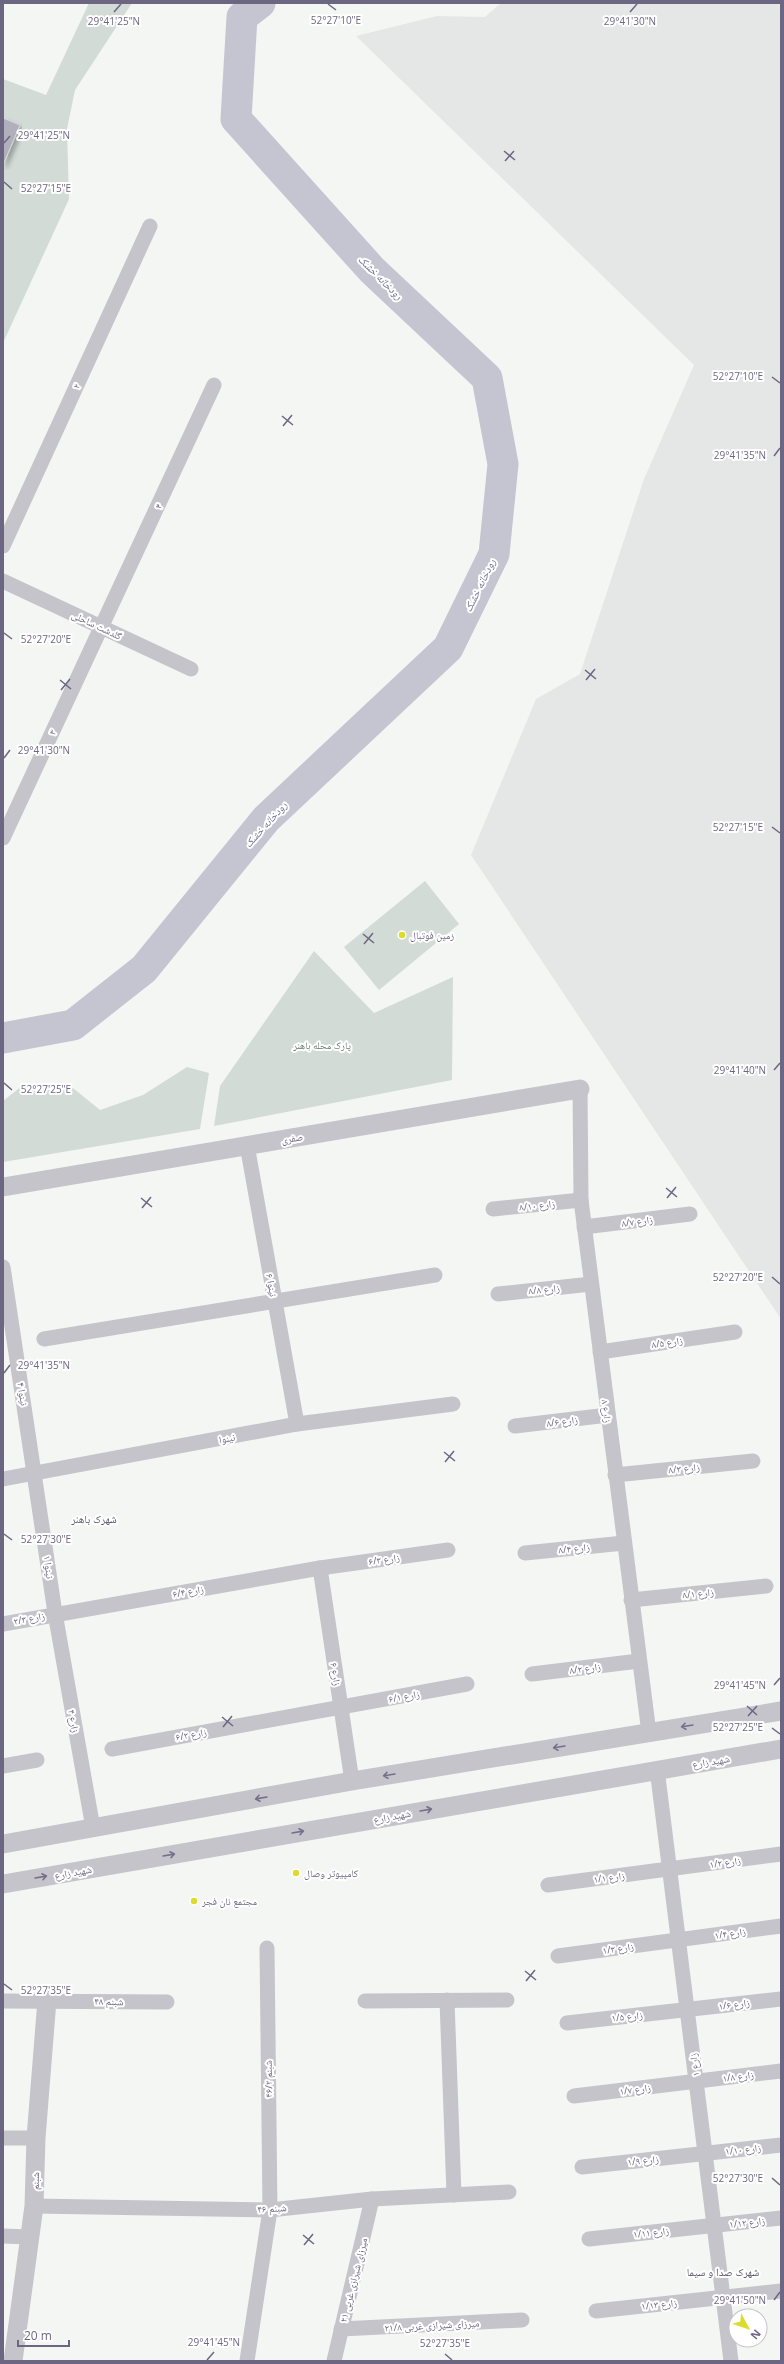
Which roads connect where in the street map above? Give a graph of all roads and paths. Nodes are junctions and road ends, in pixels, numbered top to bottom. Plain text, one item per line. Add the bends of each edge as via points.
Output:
1 (150, 226) dead end
2 (214, 385) dead end
3 (3, 546) edge
4 (3, 581) edge
5 (101, 627) junction
6 (191, 669) dead end
7 (3, 838) edge
8 (580, 1089) joint
9 (247, 1145) junction
10 (3, 1187) edge
11 (581, 1200) junction
12 (492, 1209) dead end
13 (690, 1214) dead end
14 (584, 1227) junction
15 (3, 1267) edge
16 (435, 1275) dead end
17 (591, 1284) junction
18 (498, 1294) dead end
19 (275, 1301) junction
20 (735, 1332) dead end
21 (44, 1339) dead end
22 (600, 1352) junction
23 (453, 1404) dead end
24 (608, 1415) junction
25 (297, 1424) junction
26 (515, 1426) dead end
27 (753, 1461) dead end
28 (35, 1474) junction
29 (615, 1475) junction
30 (3, 1479) edge
31 (624, 1542) junction
32 (448, 1550) dead end
33 (525, 1553) dead end
34 (320, 1568) junction
35 (766, 1586) dead end
36 (631, 1600) junction
37 (55, 1613) junction
38 (3, 1624) edge
39 (638, 1662) junction
40 (532, 1674) dead end
41 (467, 1684) dead end
42 (341, 1707) junction
43 (781, 1711) edge
44 (649, 1733) junction
45 (112, 1749) dead end
46 (781, 1749) edge
47 (37, 1760) dead end
48 (3, 1766) edge
49 (656, 1769) junction
50 (352, 1781) junction
51 (93, 1828) junction
52 (3, 1844) edge
53 (781, 1854) edge
54 (669, 1869) junction
55 (3, 1884) edge
56 (548, 1885) dead end
57 (781, 1926) edge
58 (678, 1940) junction
59 (267, 1948) dead end
60 (558, 1956) dead end
61 (781, 1999) edge
62 (47, 2000) junction
63 (447, 2000) junction
64 (507, 2000) dead end
65 (3, 2001) edge
66 (364, 2001) dead end
67 (166, 2002) dead end
68 (687, 2010) junction
69 (567, 2023) dead end
70 (781, 2071) edge
71 (696, 2081) junction
72 (574, 2096) dead end
73 (3, 2138) edge
74 (36, 2138) junction
75 (781, 2144) edge
76 (705, 2153) junction
77 (582, 2167) dead end
78 (509, 2192) dead end
79 (454, 2195) junction
80 (372, 2199) junction
81 (34, 2206) junction
82 (270, 2210) junction
83 (781, 2218) edge
84 (714, 2225) junction
85 (3, 2236) edge
86 (30, 2237) junction
87 (589, 2239) dead end
88 (781, 2291) edge
89 (722, 2298) junction
90 (596, 2311) dead end
91 (522, 2320) dead end
92 (341, 2329) junction
93 (14, 2361) edge
94 (247, 2361) edge
95 (334, 2361) edge
96 (731, 2361) edge

1 - 3 street, ۲
2 - 5 street, ۴
4 - 5 street, گلدشت ساحلی
5 - 6 street, گلدشت ساحلی
5 - 7 street, ۳
8 - 9 street, صفری
8 - 11 street, ۸ زارع
9 - 10 street, صفری
9 - 19 street, ۶ نینوا
11 - 12 street, ۸/۱۰ زارع
11 - 14 street, ۸ زارع
13 - 14 street, ۸/۷ زارع
14 - 17 street, ۸ زارع
15 - 28 street, ۴ نینوا
16 - 19 street
17 - 18 street, ۸/۸ زارع
17 - 22 street, ۸ زارع
19 - 21 street
19 - 25 street, ۶ نینوا
20 - 22 street, ۸/۵ زارع
22 - 24 street, ۸ زارع
23 - 25 street, نینوا
24 - 26 street, ۸/۶ زارع
24 - 29 street, ۸ زارع
25 - 28 street, نینوا
27 - 29 street, ۸/۳ زارع
28 - 30 street, نینوا
28 - 37 street, ۱ نینوا
29 - 31 street, ۸ زارع
31 - 33 street, ۸/۴ زارع
31 - 36 street, ۸ زارع
32 - 34 street, ۶/۳ زارع
34 - 37 street, ۶/۴ زارع
34 - 42 street, ۶ زارع
35 - 36 street, ۸/۱ زارع
36 - 39 street, ۸ زارع
37 - 38 street, ۲/۳ زارع
37 - 51 street, ۴ زارع
39 - 40 street, ۸/۲ زارع
39 - 44 street, ۸ زارع
41 - 42 street, ۶/۱ زارع
42 - 45 street, ۶/۲ زارع
42 - 50 street, ۶ زارع
43 -> 44 street
44 -> 50 street
46 - 49 street, شهید زارع
47 - 48 street
49 - 54 street, ۱ زارع
55 -> 49 street, شهید زارع
50 -> 51 street
51 - 52 street
53 - 54 street, ۱/۲ زارع
54 - 56 street, ۱/۱ زارع
54 - 58 street, ۱ زارع
57 - 58 street, ۱/۴ زارع
58 - 60 street, ۱/۳ زارع
58 - 68 street, ۱ زارع
59 - 82 street, ۴۶/۲ شبنم
61 - 68 street, ۱/۶ زارع
62 - 65 street, ۴۸ شبنم
62 - 67 street, ۴۸ شبنم
62 - 74 street, شبنم
63 - 64 street
63 - 66 street
63 - 79 street
68 - 69 street, ۱/۵ زارع
68 - 71 street, ۱ زارع
70 - 71 street, ۱/۸ زارع
71 - 72 street, ۱/۷ زارع
71 - 76 street, ۱ زارع
73 - 74 street
74 - 81 street, شبنم
75 - 76 street, ۱/۱۰ زارع
76 - 77 street, ۱/۹ زارع
76 - 84 street, ۱ زارع
78 - 79 street, ۴۶ شبنم
79 - 80 street, ۴۶ شبنم
80 - 82 street, ۴۶ شبنم
80 - 92 street, ۲۱ میرزای شیرازی غربی
81 - 82 street, ۴۶ شبنم
81 - 86 street, شبنم
82 - 94 street, ۴۶/۲ شبنم
83 - 84 street, ۱/۱۲ زارع
84 - 87 street, ۱/۱۱ زارع
84 - 89 street, ۱ زارع
85 - 86 street
86 - 93 street, شبنم
88 - 89 street, ۱/۱۳ زارع
89 - 90 street, ۱/۱۳ زارع
89 - 96 street, ۱ زارع
91 - 92 street, ۲۱/۸ میرزای شیرازی غربی
92 - 95 street, ۲۱ میرزای شیرازی غربی

